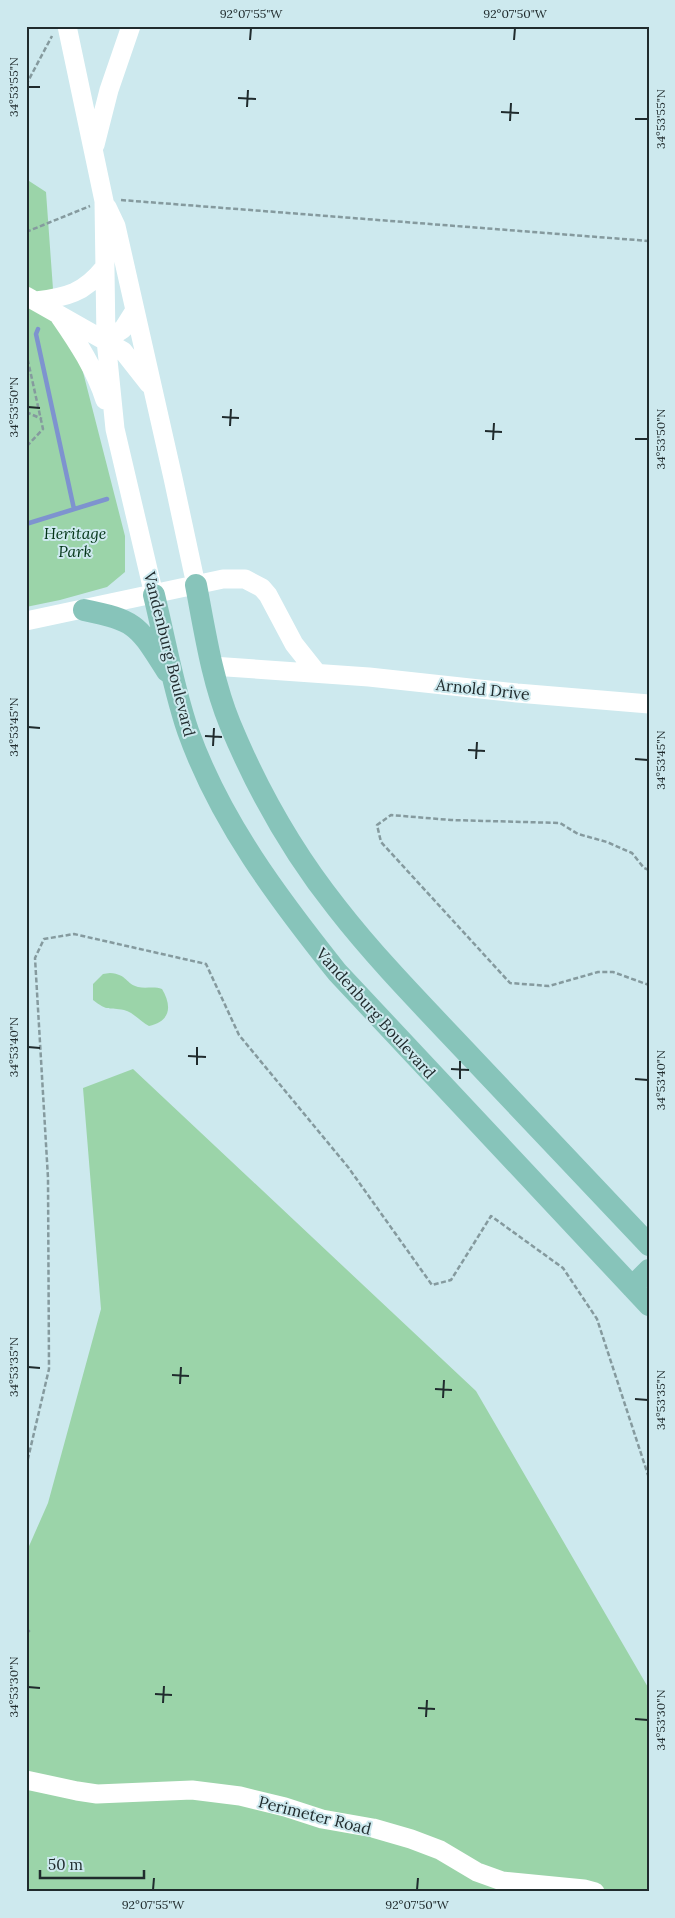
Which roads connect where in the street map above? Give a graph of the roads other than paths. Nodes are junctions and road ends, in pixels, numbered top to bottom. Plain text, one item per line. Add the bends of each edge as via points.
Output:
1 (131, 26) edge
2 (60, 29) edge
3 (94, 150) junction
4 (104, 202) junction
5 (104, 268) junction
6 (31, 298) edge
7 (135, 310) junction
8 (56, 312) junction
9 (106, 340) junction
10 (154, 391) junction
11 (115, 429) junction
12 (196, 586) junction
13 (154, 595) junction
14 (84, 610) junction
15 (26, 621) edge
16 (212, 666) junction
17 (317, 673) junction
18 (176, 686) junction
19 (649, 704) edge
20 (649, 1245) edge
21 (649, 1270) edge
22 (632, 1287) junction
23 (649, 1305) edge
24 (26, 1780) edge
25 (594, 1892) edge

1 - 3 street via 109,90
2 - 3 street, Vandenburg Boulevard
3 - 4 street, Vandenburg Boulevard
4 - 5 street, Vandenburg Boulevard
4 - 7 street, Vandenburg Boulevard via 116,226
5 - 6 street via 77,292 56,298
5 - 9 street, Vandenburg Boulevard
6 - 8 street
7 - 9 street via 123,329
7 - 10 street, Vandenburg Boulevard
8 - 9 street
8 - 11 street via 97,376
9 - 10 street via 123,351
9 - 11 street, Vandenburg Boulevard
10 - 12 street, Vandenburg Boulevard
11 - 13 street, Vandenburg Boulevard
12 - 13 street
12 - 16 main road, Vandenburg Boulevard
12 - 17 street via 232,578 245,579 262,588 304,660
13 - 14 street
13 - 18 main road, Vandenburg Boulevard
14 - 15 street
14 - 18 main road via 116,617 140,631
16 - 17 street, Arnold Drive
16 - 20 main road, Vandenburg Boulevard via 229,722 248,764 283,829 336,907 430,1013
17 - 19 street, Arnold Drive
18 - 22 main road, Vandenburg Boulevard via 187,729 211,786 257,865 298,924 337,972
21 - 22 main road
22 - 23 main road, Vandenburg Boulevard
24 - 25 street, Perimeter Road via 97,1794 192,1790 240,1796 322,1820 373,1828 411,1839 440,1850 477,1872 502,1880

